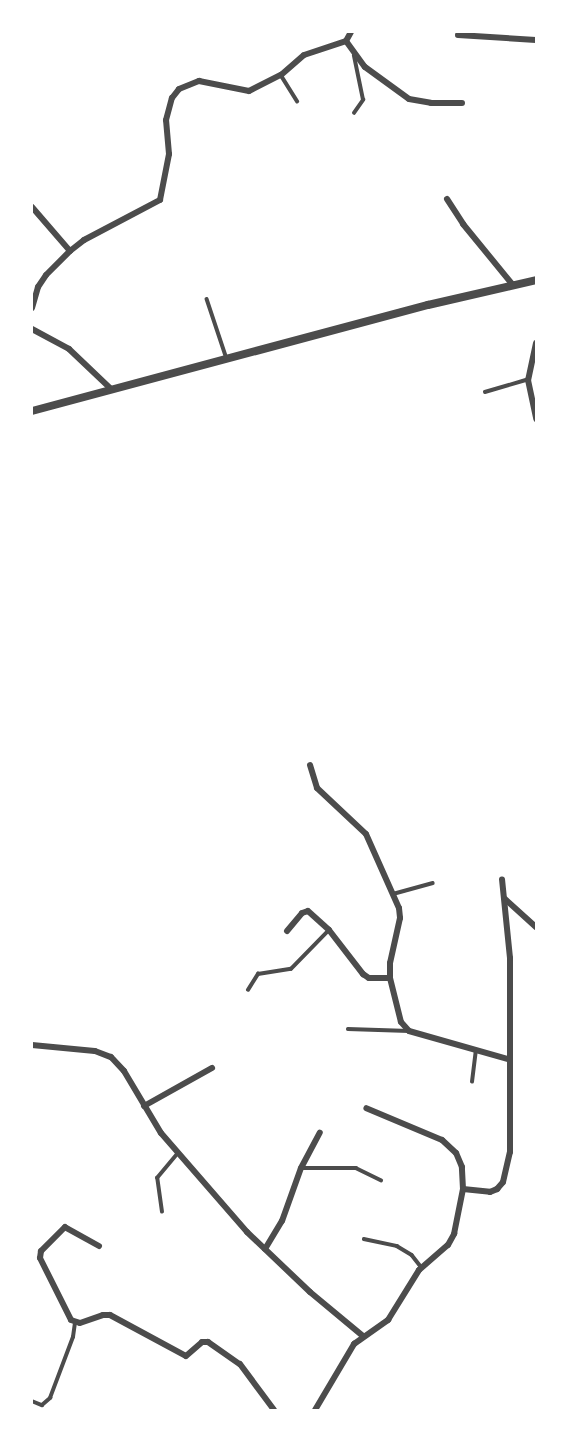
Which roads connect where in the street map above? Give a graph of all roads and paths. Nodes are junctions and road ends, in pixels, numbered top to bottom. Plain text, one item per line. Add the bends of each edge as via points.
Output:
1 (351, 32) edge
2 (458, 36) dead end
3 (537, 40) edge
4 (346, 41) junction
5 (354, 56) junction
6 (281, 75) junction
7 (297, 101) dead end
8 (462, 103) dead end
9 (354, 113) dead end
10 (447, 199) dead end
11 (32, 206) edge
12 (70, 251) junction
13 (536, 280) edge
14 (513, 285) junction
15 (207, 299) dead end
16 (32, 308) edge
17 (32, 329) edge
18 (537, 343) edge
19 (227, 359) junction
20 (528, 380) junction
21 (112, 390) junction
22 (485, 392) dead end
23 (32, 411) edge
24 (537, 419) edge
25 (310, 765) dead end
26 (502, 879) dead end
27 (433, 883) dead end
28 (393, 894) junction
29 (505, 899) junction
30 (537, 927) edge
31 (287, 930) dead end
32 (329, 930) junction
33 (390, 978) junction
34 (248, 990) dead end
35 (348, 1029) dead end
36 (408, 1031) junction
37 (32, 1045) edge
38 (475, 1050) junction
39 (508, 1059) junction
40 (212, 1068) dead end
41 (472, 1082) dead end
42 (144, 1106) junction
43 (366, 1108) dead end
44 (320, 1133) dead end
45 (179, 1153) junction
46 (301, 1168) junction
47 (381, 1180) dead end
48 (463, 1189) junction
49 (162, 1212) dead end
50 (364, 1239) dead end
51 (99, 1246) dead end
52 (265, 1249) junction
53 (422, 1268) junction
54 (75, 1322) junction
55 (363, 1336) junction
56 (32, 1401) edge
57 (274, 1410) edge
58 (315, 1410) edge

1 - 4 street
2 - 3 street
4 - 5 street
4 - 6 street via 304,55
5 - 8 street via 409,99
5 - 9 lane via 363,100
6 - 7 lane
6 - 12 street via 249,91 199,81 179,89 166,120 169,154 160,200
10 - 14 street
11 - 12 street
12 - 16 street via 46,275
13 - 14 street
14 - 19 street
15 - 19 lane
17 - 21 street via 69,349
18 - 20 street
19 - 21 street
20 - 22 lane
20 - 24 street
21 - 23 street
25 - 28 street via 317,788 366,834
26 - 29 street
27 - 28 lane
28 - 33 street via 400,918
29 - 30 street
29 - 39 street via 510,958
31 - 32 street via 308,911
32 - 33 street via 363,974
32 - 34 lane via 291,969 258,974
33 - 36 street via 401,1022
35 - 36 lane
36 - 38 street
37 - 42 street via 95,1051 111,1058
38 - 39 street
38 - 41 lane
39 - 48 street via 510,1152 503,1182 490,1192
40 - 42 street
42 - 45 street
43 - 48 street via 442,1140 456,1153
44 - 46 street
45 - 49 lane via 157,1178
45 - 52 street
46 - 47 lane via 356,1168
46 - 52 street via 288,1209
48 - 53 street via 454,1234
50 - 53 lane via 407,1251
51 - 54 street via 65,1227 40,1254 61,1305
52 - 55 street
53 - 55 street via 388,1320
54 - 56 lane via 50,1398 42,1405
54 - 57 street via 110,1315 186,1356 208,1342 245,1369
55 - 58 street

